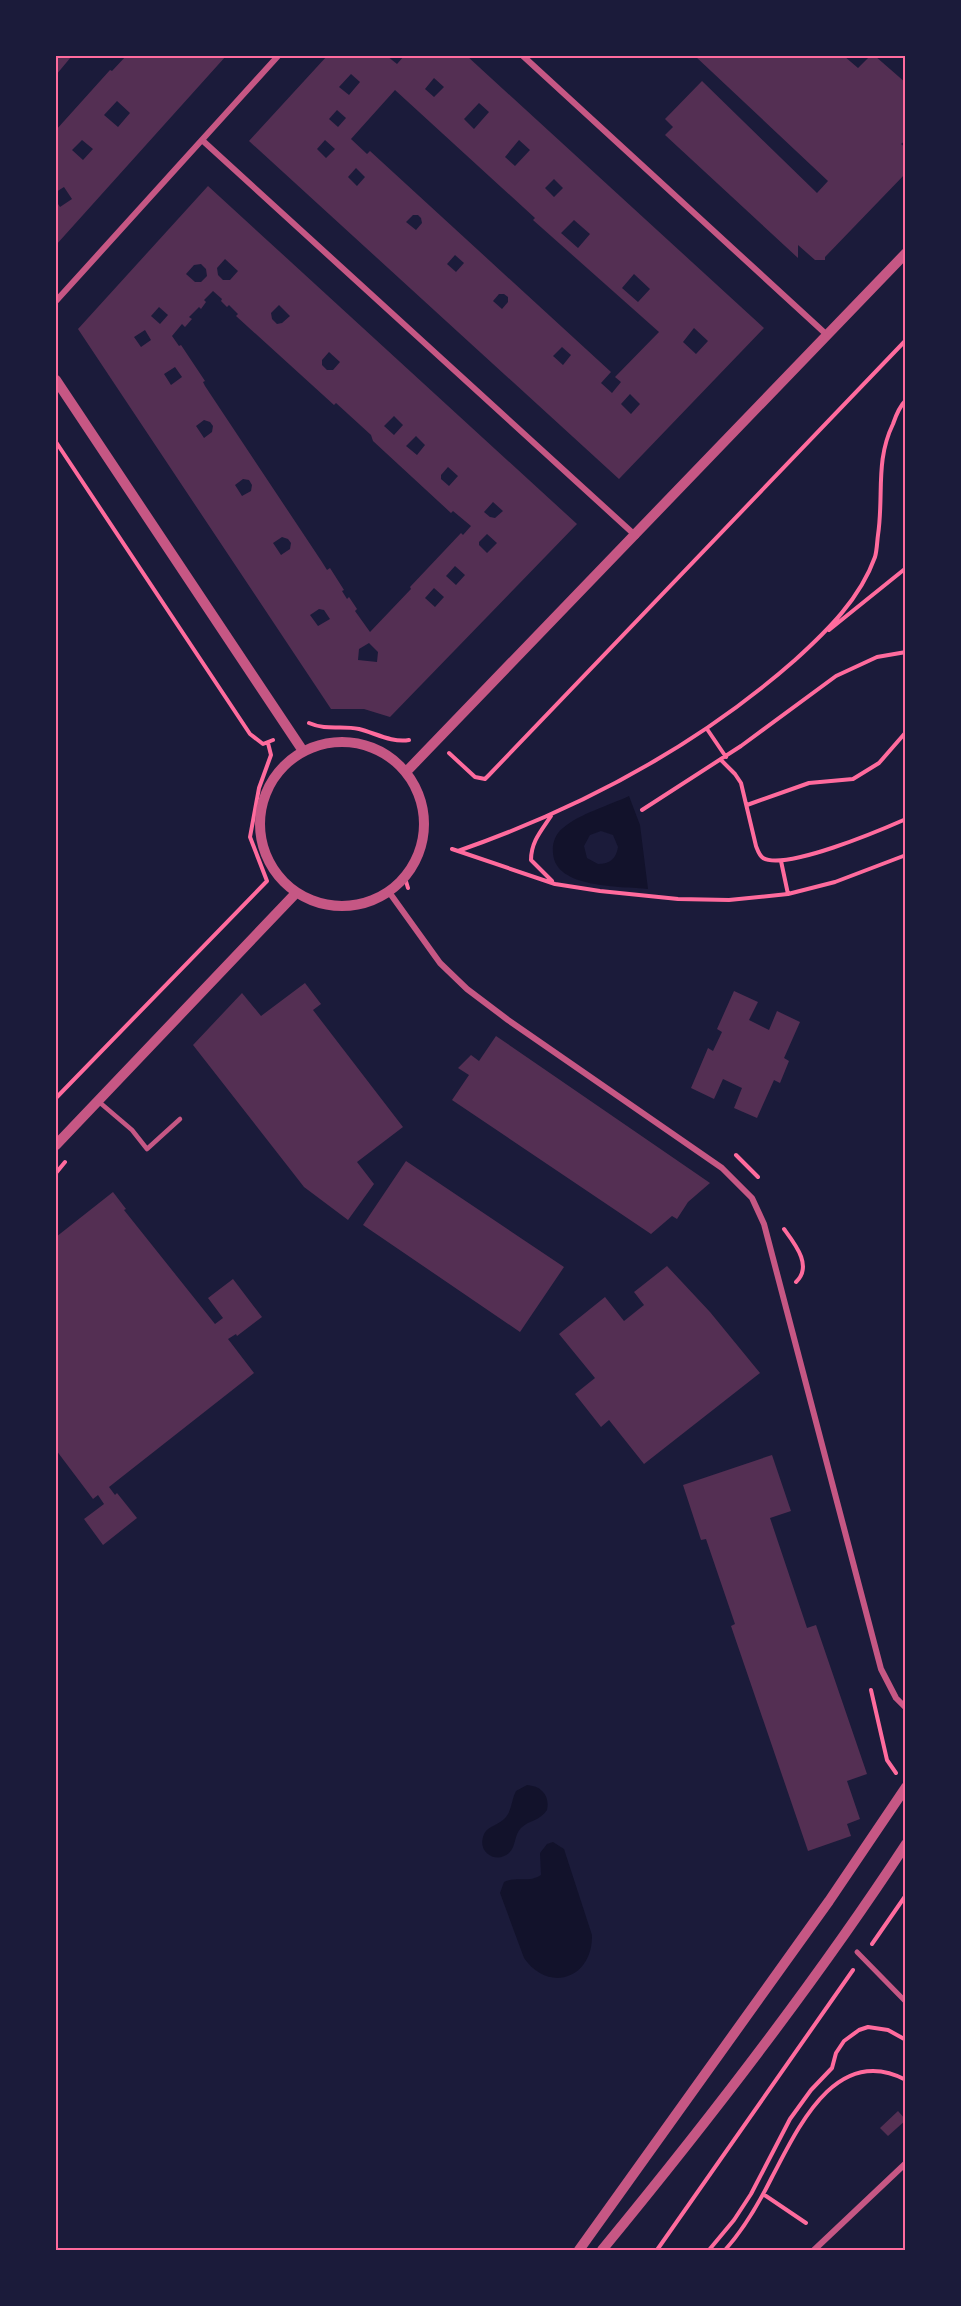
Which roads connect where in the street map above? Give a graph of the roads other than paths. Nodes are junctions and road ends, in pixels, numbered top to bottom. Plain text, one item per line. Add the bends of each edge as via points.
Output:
1 (278, 56) edge
2 (523, 56) edge
3 (202, 140) junction
4 (906, 253) edge
5 (56, 301) edge
6 (827, 335) junction
7 (56, 380) edge
8 (636, 536) junction
9 (303, 751) junction
10 (406, 772) junction
11 (389, 892) junction
12 (296, 893) junction
13 (98, 1101) junction
14 (180, 1119) dead end
15 (56, 1145) edge
16 (906, 1708) edge
17 (906, 1787) edge
18 (906, 1844) edge
19 (857, 1952) dead end
20 (906, 2002) edge
21 (906, 2163) edge
22 (579, 2250) edge
23 (602, 2250) edge
24 (814, 2250) edge

1 - 3 street
2 - 6 street
3 - 5 street
3 - 8 street
4 - 6 street
6 - 8 street
7 - 9 street
8 - 10 street
9 - 10 street via 340,741 359,743 377,748
9 - 12 street via 269,785 261,808 260,832 266,856 278,876
10 - 11 street via 422,804 423,839 416,861
11 - 12 street via 368,903 350,906 330,906
11 - 16 street via 440,963 467,989 722,1168 752,1198 764,1224 881,1669 896,1698
12 - 13 street
13 - 14 lane via 132,1130 147,1149
13 - 15 street
17 - 22 street via 830,1901
18 - 23 street via 760,2050
19 - 20 street
21 - 24 street

